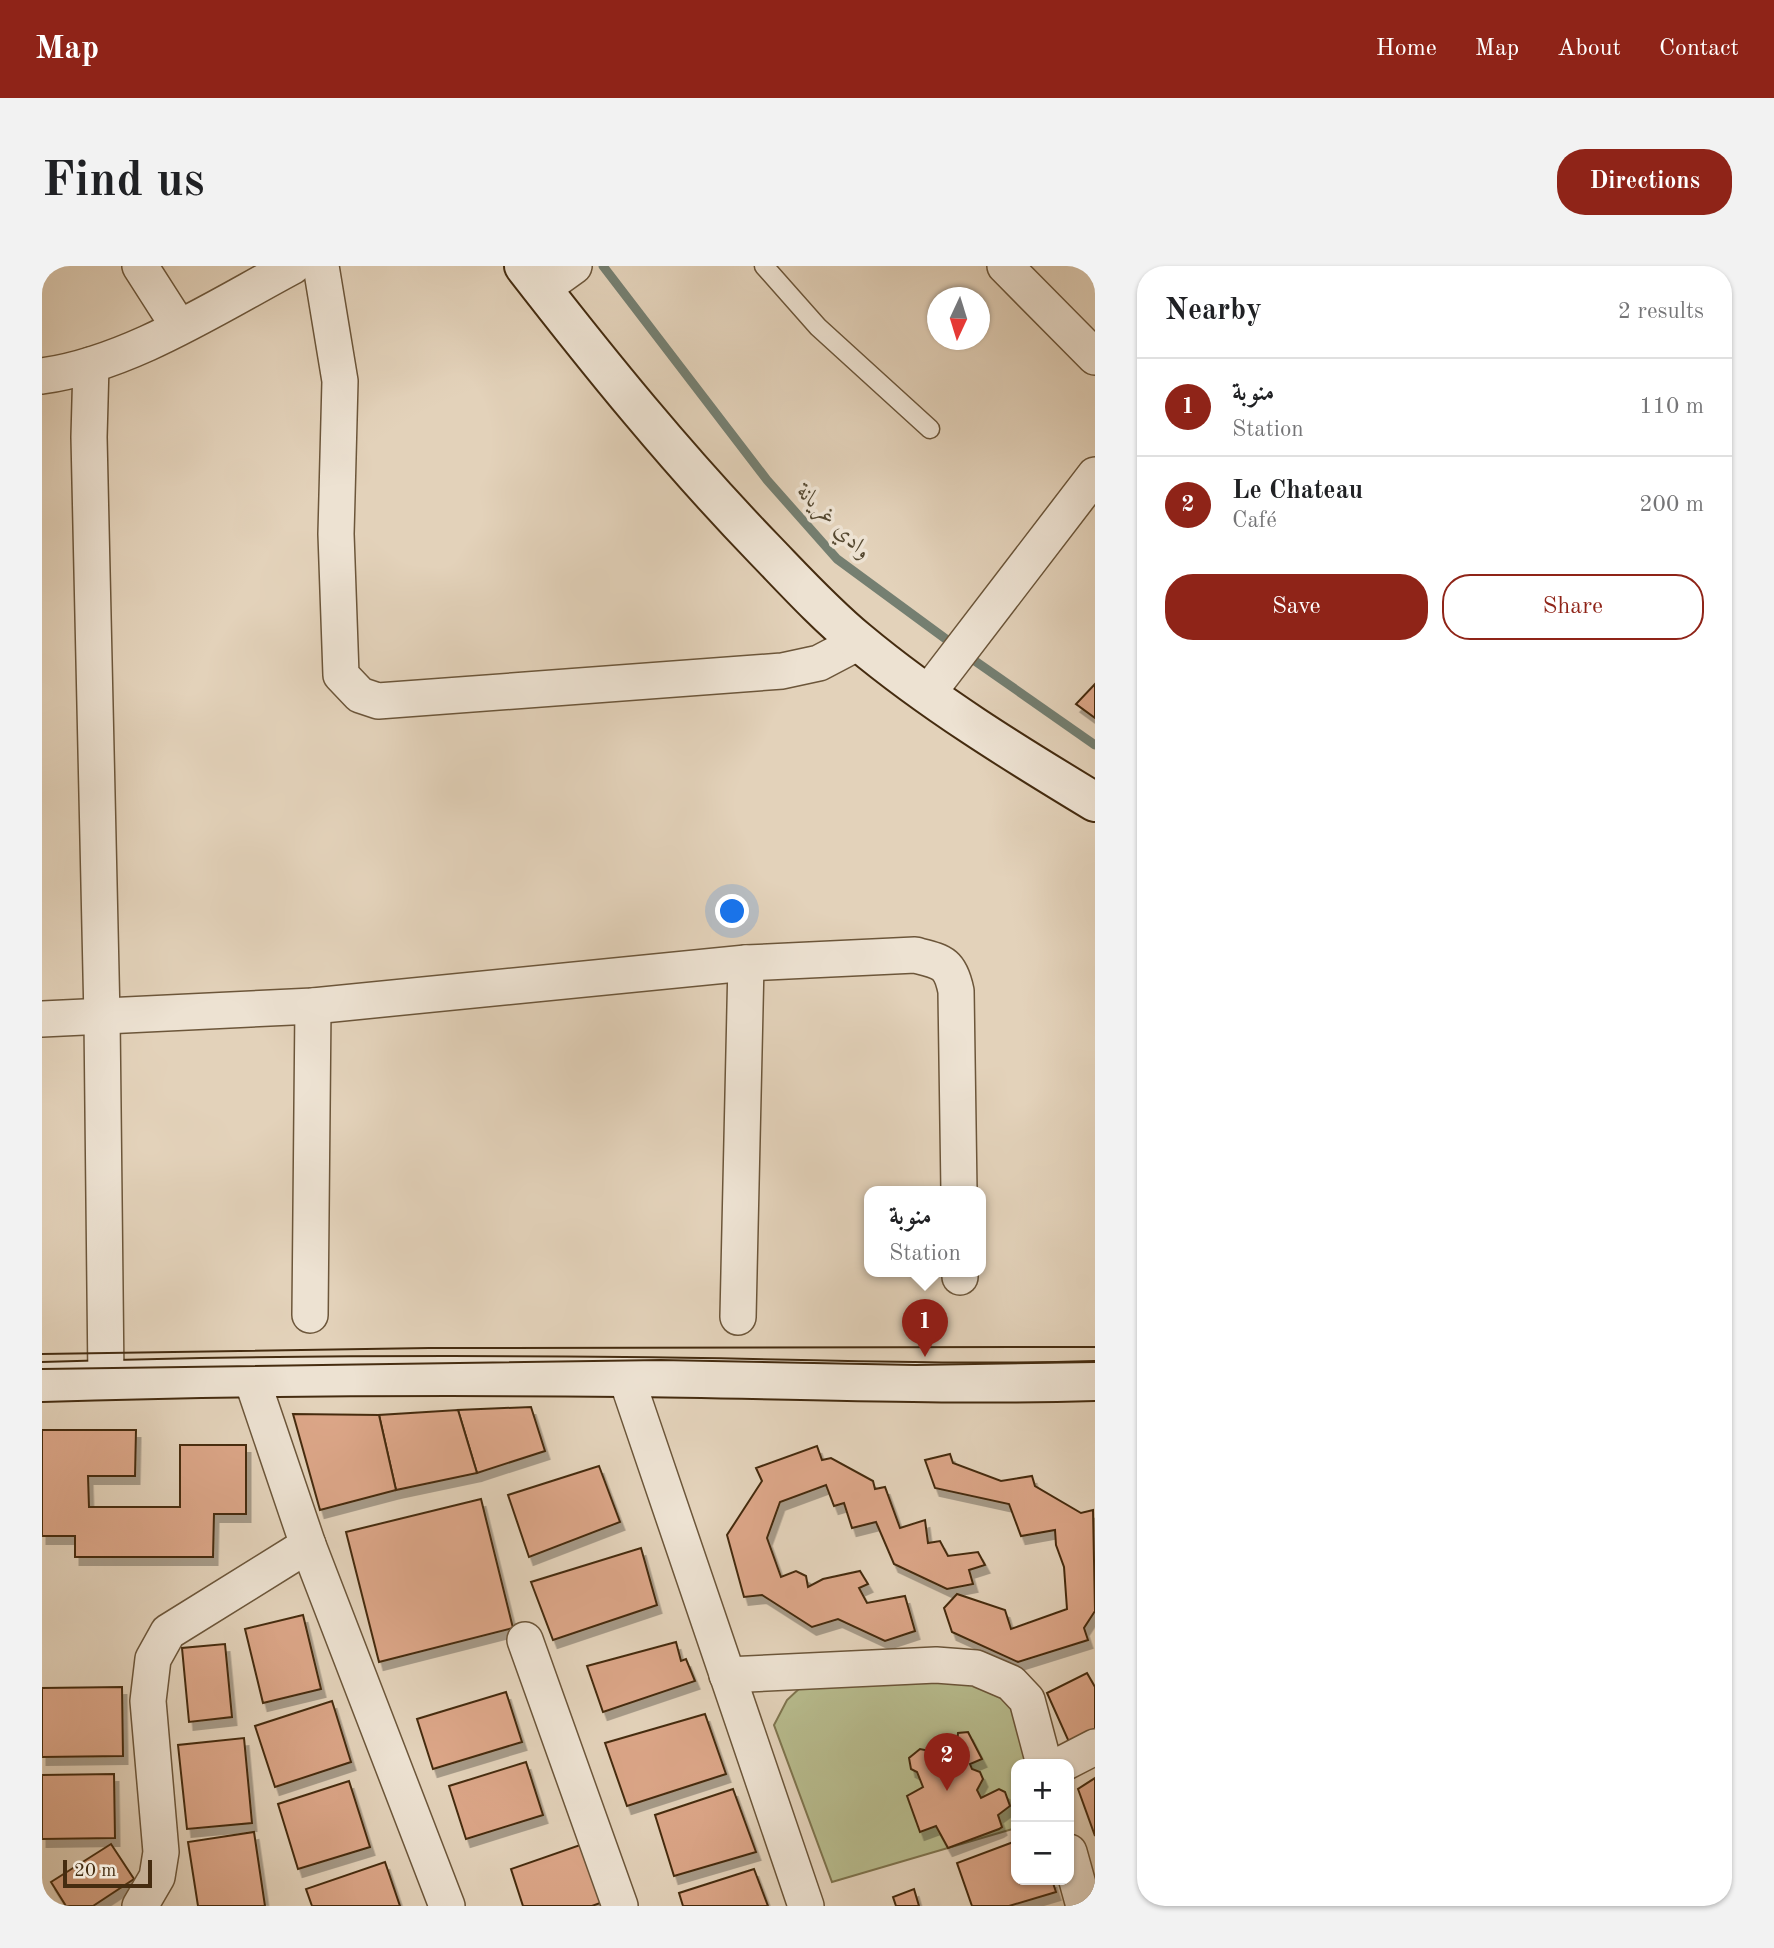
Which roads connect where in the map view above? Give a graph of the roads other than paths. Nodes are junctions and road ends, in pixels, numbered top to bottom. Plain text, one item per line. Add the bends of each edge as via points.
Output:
1 (140, 266) edge
2 (293, 266) edge
3 (321, 266) edge
4 (574, 266) edge
5 (764, 266) edge
6 (1004, 266) edge
7 (533, 278) edge
8 (179, 327) junction
9 (1095, 357) edge
10 (91, 365) junction
11 (42, 376) edge
12 (930, 429) dead end
13 (1095, 475) edge
14 (859, 642) junction
15 (928, 693) junction
16 (1095, 802) edge
17 (746, 963) junction
18 (313, 1006) junction
19 (102, 1018) junction
20 (42, 1019) edge
21 (959, 1186) edge
22 (310, 1315) dead end
23 (738, 1317) dead end
24 (251, 1377) junction
25 (626, 1377) junction
26 (106, 1380) junction
27 (1095, 1381) edge
28 (42, 1382) edge
29 (308, 1545) junction
30 (525, 1640) dead end
31 (727, 1675) junction
32 (1095, 1747) edge
33 (1043, 1759) edge
34 (1072, 1759) edge
35 (1074, 1870) edge
36 (140, 1906) edge
37 (447, 1906) edge
38 (620, 1906) edge
39 (806, 1906) edge
40 (1084, 1906) edge

1 - 8 street
2 - 8 street
3 - 14 street via 340,381 336,534 341,675 360,695 378,701 782,671 819,663
4 - 7 street
5 - 12 lane via 818,327
6 - 9 street
7 - 14 main road via 662,440
8 - 10 street
10 - 11 street
10 - 19 street
13 - 15 street
14 - 15 main road
15 - 16 main road via 1018,756
17 - 18 street
17 - 21 street via 915,955 942,962 953,973
17 - 23 street
18 - 19 street
18 - 22 street
19 - 20 street
19 - 26 street
24 - 25 main road
24 - 26 main road
24 - 29 street
25 - 27 main road
25 - 31 street
26 - 28 main road
29 - 36 street via 168,1632 153,1659 148,1702 161,1852 157,1877
29 - 37 street
30 - 38 street
31 - 33 street via 936,1665 976,1668 1011,1682 1027,1700
31 - 39 street
32 - 34 street
35 - 40 street

